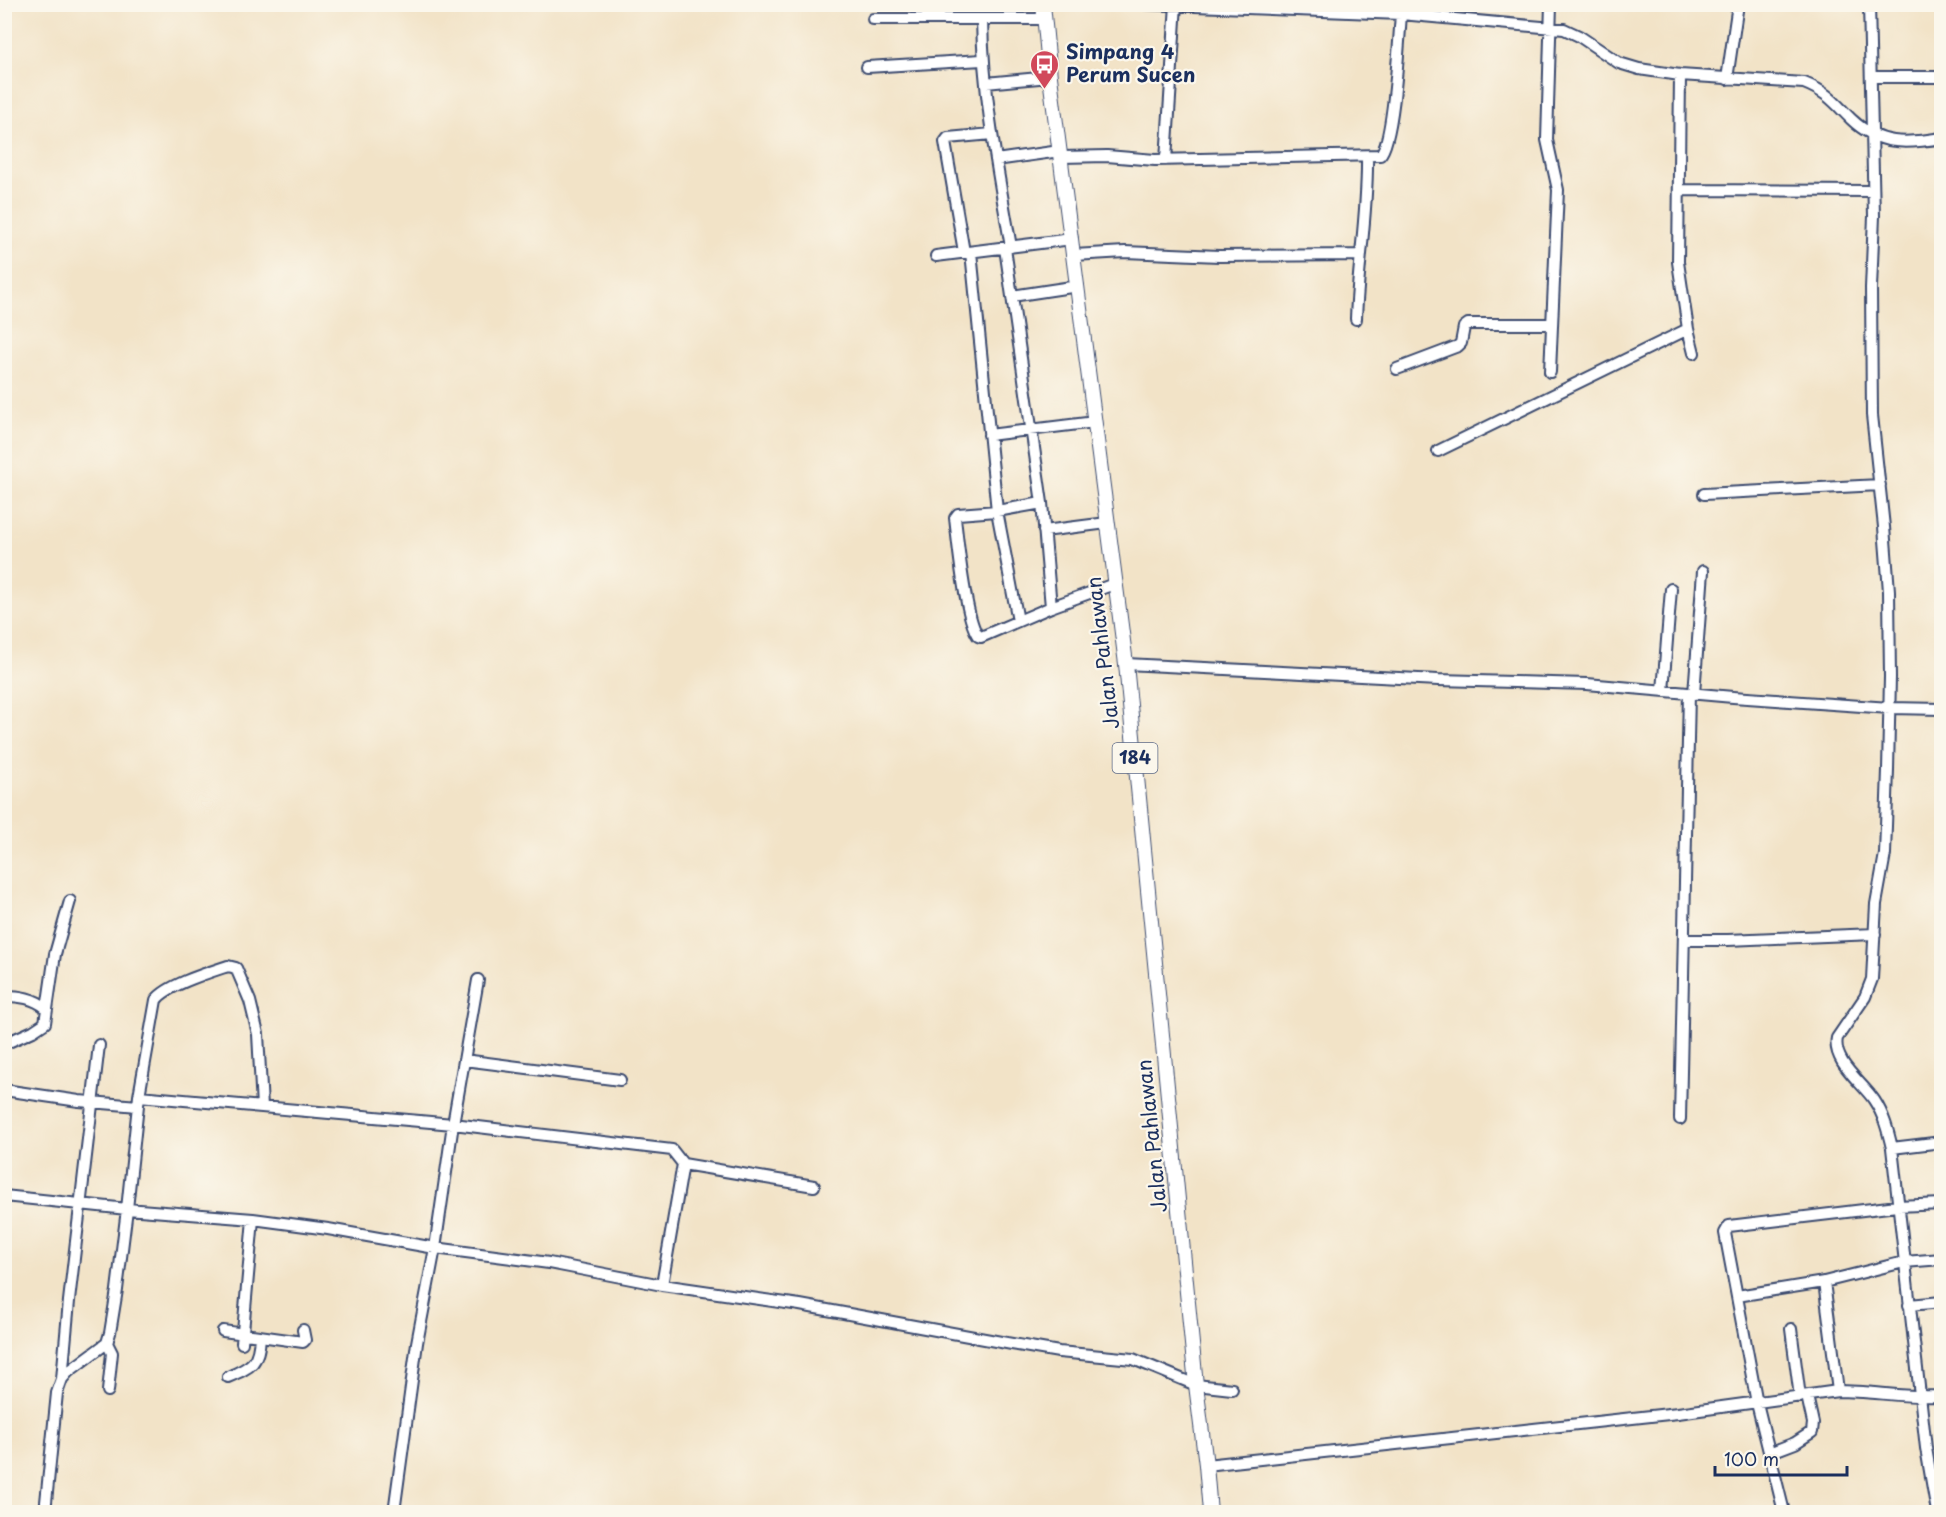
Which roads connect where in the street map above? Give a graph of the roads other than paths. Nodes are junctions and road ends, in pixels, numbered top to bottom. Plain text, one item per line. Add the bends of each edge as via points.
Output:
1 (1042, 4) edge
2 (1143, 4) edge
3 (1551, 4) edge
4 (1738, 4) edge
5 (1869, 4) edge
6 (1176, 5) edge
7 (1358, 8) edge
8 (1401, 14) junction
9 (873, 19) dead end
10 (982, 19) junction
11 (1044, 19) junction
12 (1551, 27) junction
13 (982, 60) junction
14 (867, 67) dead end
15 (1680, 75) junction
16 (1050, 76) junction
17 (1871, 77) junction
18 (1940, 77) dead end
19 (1727, 78) junction
20 (986, 83) junction
21 (992, 134) junction
22 (1873, 136) junction
23 (1941, 138) edge
24 (1061, 154) junction
25 (1367, 157) junction
26 (996, 159) junction
27 (1166, 160) junction
28 (1678, 190) junction
29 (1873, 191) junction
30 (1072, 239) junction
31 (1008, 248) junction
32 (968, 252) junction
33 (1074, 255) junction
34 (1359, 255) junction
35 (936, 256) dead end
36 (1078, 286) junction
37 (1012, 296) junction
38 (1356, 319) dead end
39 (1550, 324) junction
40 (1688, 329) junction
41 (1694, 353) dead end
42 (1397, 369) dead end
43 (1550, 372) dead end
44 (1095, 422) junction
45 (1031, 430) junction
46 (989, 435) junction
47 (1438, 451) dead end
48 (1880, 485) junction
49 (1704, 494) dead end
50 (1042, 503) junction
51 (997, 511) junction
52 (1107, 523) junction
53 (1044, 531) junction
54 (1703, 571) dead end
55 (1114, 584) junction
56 (1671, 589) dead end
57 (1051, 607) junction
58 (1018, 621) junction
59 (1125, 664) junction
60 (1663, 691) junction
61 (1692, 693) junction
62 (1890, 708) junction
63 (1941, 709) edge
64 (70, 901) dead end
65 (1875, 934) junction
66 (1684, 940) junction
67 (478, 980) dead end
68 (4, 996) edge
69 (46, 1008) junction
70 (4, 1044) edge
71 (99, 1045) dead end
72 (464, 1060) junction
73 (620, 1080) dead end
74 (4, 1090) edge
75 (138, 1101) junction
76 (93, 1102) junction
77 (262, 1107) junction
78 (1680, 1119) dead end
79 (453, 1124) junction
80 (1941, 1142) edge
81 (1892, 1148) junction
82 (683, 1164) junction
83 (814, 1186) dead end
84 (4, 1196) edge
85 (80, 1204) junction
86 (1941, 1204) edge
87 (1897, 1206) junction
88 (127, 1209) junction
89 (253, 1219) junction
90 (435, 1248) junction
91 (1941, 1259) edge
92 (1904, 1262) junction
93 (1824, 1282) junction
94 (663, 1285) junction
95 (1737, 1296) junction
96 (1941, 1302) edge
97 (1909, 1305) junction
98 (1791, 1329) dead end
99 (303, 1330) dead end
100 (223, 1331) dead end
101 (260, 1336) junction
102 (242, 1338) junction
103 (107, 1343) junction
104 (228, 1377) dead end
105 (62, 1379) junction
106 (1196, 1385) junction
107 (1232, 1389) dead end
108 (108, 1391) dead end
109 (1838, 1391) junction
110 (1803, 1396) junction
111 (1941, 1396) edge
112 (1920, 1397) junction
113 (1756, 1402) junction
114 (1769, 1453) junction
115 (1206, 1465) junction
116 (45, 1512) edge
117 (394, 1512) edge
118 (1210, 1512) edge
119 (1784, 1512) edge
120 (1937, 1512) edge

1 - 11 main road, Jalan Pahlawan / 184
2 - 6 street
3 - 12 street
4 - 19 street
5 - 17 street
6 - 7 street
6 - 27 street
7 - 8 street
8 - 12 street
8 - 25 street via 1385,145 1380,155
9 - 10 street
10 - 11 street
10 - 13 street
11 - 16 main road, Jalan Pahlawan / 184
12 - 15 street via 1579,36 1619,63
12 - 39 street via 1547,140 1558,190
13 - 14 street
13 - 20 street
15 - 19 street
15 - 28 street
16 - 20 street
16 - 24 main road, Jalan Pahlawan / 184
17 - 18 street
17 - 22 street
19 - 22 street via 1820,89
20 - 21 street
21 - 26 street
21 - 32 street via 948,138 945,142
22 - 23 street via 1892,142
22 - 29 street
24 - 26 street
24 - 27 street
24 - 30 main road, Jalan Pahlawan / 184
25 - 27 street
25 - 34 street via 1368,182
26 - 31 street
28 - 29 street
28 - 40 street via 1678,262
29 - 48 street via 1872,415
30 - 31 street
30 - 33 main road, Jalan Pahlawan / 184
31 - 32 street
31 - 37 street
32 - 35 street
32 - 46 street
33 - 34 street
33 - 36 main road, Jalan Pahlawan / 184
34 - 38 street
36 - 37 street
36 - 44 main road, Jalan Pahlawan / 184
37 - 45 street
39 - 42 street via 1468,324 1458,346
39 - 43 street
40 - 41 street
40 - 47 street
44 - 45 street
44 - 52 main road, Jalan Pahlawan / 184
45 - 46 street
45 - 50 street
46 - 51 street
48 - 49 street
48 - 62 street via 1889,591
50 - 51 street
50 - 53 street
51 - 58 street
51 - 58 street via 955,516 966,595 978,636
52 - 53 street
52 - 55 main road, Jalan Pahlawan / 184
53 - 57 street
54 - 61 street
55 - 57 street
55 - 59 main road, Jalan Pahlawan / 184
56 - 60 street
57 - 58 street
59 - 60 street via 1587,684
59 - 106 main road, Jalan Pahlawan / 184
60 - 61 street
61 - 62 street
61 - 66 street
62 - 63 street
62 - 65 street via 1885,854
64 - 69 street via 55,954
65 - 66 street
65 - 81 street via 1872,979 1836,1043 1841,1059 1885,1120
66 - 78 street
67 - 72 street
68 - 69 street via 31,999
69 - 70 street via 42,1026
71 - 76 street
72 - 73 street
72 - 79 street
74 - 76 street
75 - 76 street
75 - 77 street
75 - 77 street via 156,1000 175,987 228,966 236,968 241,979 258,1034
75 - 88 street
76 - 85 street
77 - 79 street
79 - 82 street via 672,1150
79 - 90 street
80 - 81 street
81 - 87 street
82 - 83 street
82 - 94 street
84 - 85 street
85 - 88 street
85 - 105 street
86 - 87 street
87 - 92 street
87 - 95 street via 1729,1226 1725,1233
88 - 89 street
88 - 103 street
89 - 90 street
89 - 102 street
90 - 94 street via 549,1263
90 - 117 street via 417,1343
91 - 92 street
92 - 93 street
92 - 97 street
93 - 95 street
93 - 109 street
94 - 106 street via 801,1305 1059,1352 1133,1359
95 - 113 street
96 - 97 street
97 - 112 street
98 - 110 street
99 - 101 street via 303,1342
100 - 102 street
101 - 102 street
101 - 104 street via 254,1363
103 - 105 street
103 - 108 street via 111,1353
105 - 116 street via 57,1393
106 - 107 street
106 - 115 main road, Jalan Pahlawan / 184
109 - 110 street
109 - 112 street
110 - 113 street
110 - 114 street via 1813,1423 1812,1432
111 - 112 street
112 - 120 street
113 - 114 street
113 - 115 street
114 - 119 street
115 - 118 main road, Jalan Pahlawan / 184

